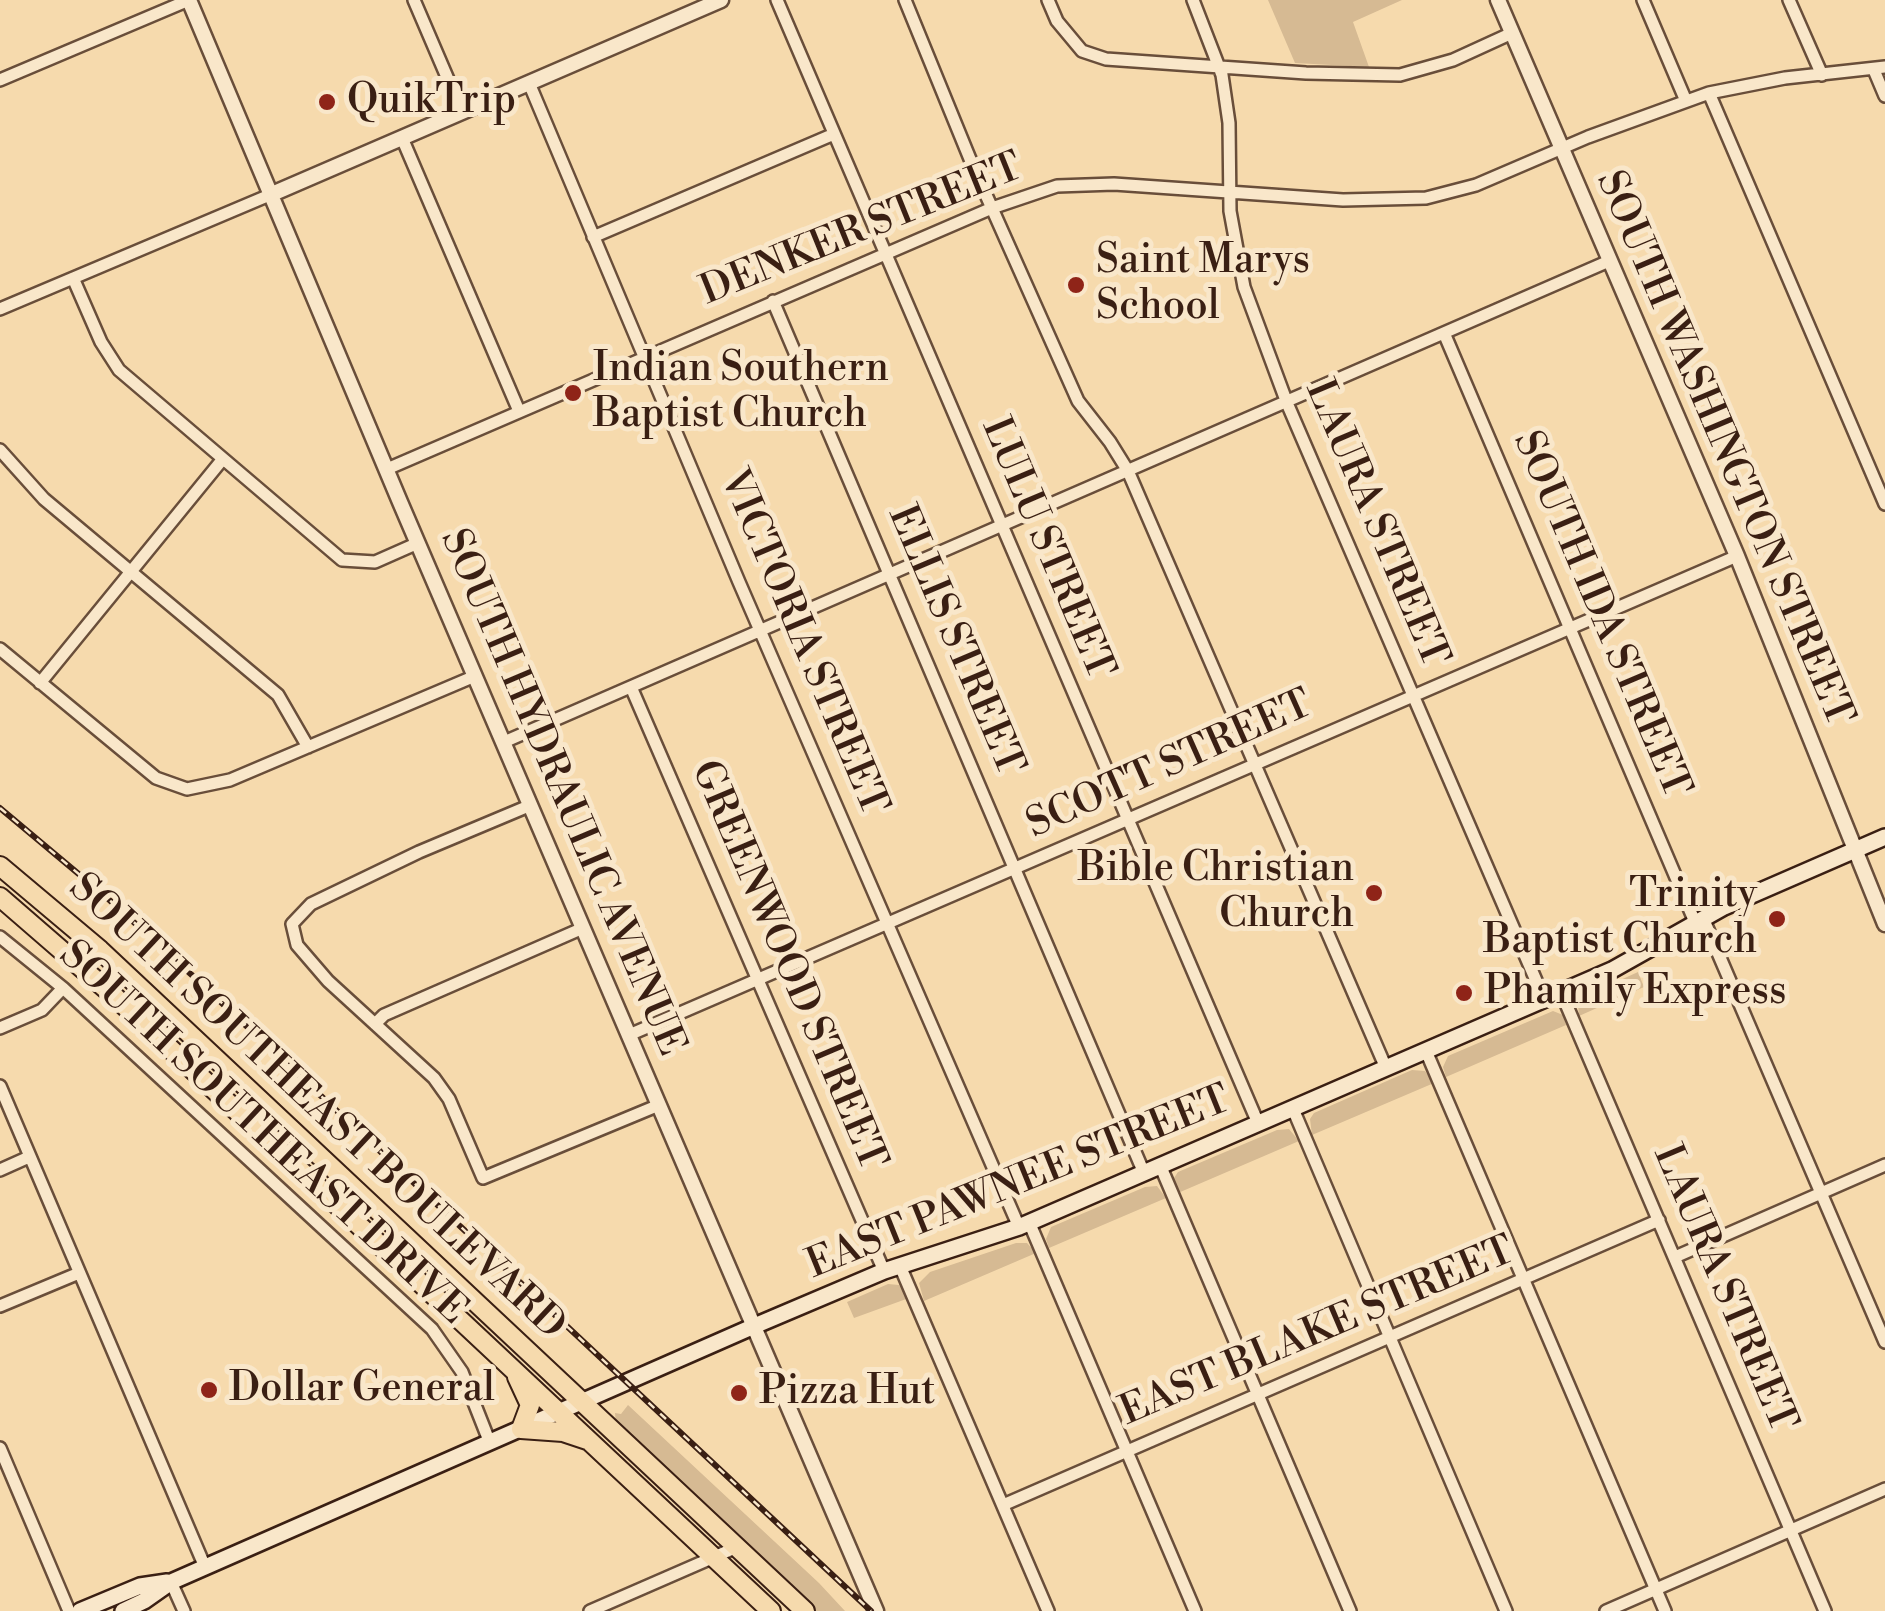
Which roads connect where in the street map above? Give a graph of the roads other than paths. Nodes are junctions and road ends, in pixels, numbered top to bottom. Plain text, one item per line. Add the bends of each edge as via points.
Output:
1 (189, 0) edge
2 (415, 0) edge
3 (721, 0) edge
4 (776, 0) edge
5 (905, 0) edge
6 (1048, 0) edge
7 (1193, 0) edge
8 (1498, 0) edge
9 (1643, 0) edge
10 (1789, 0) edge
11 (1512, 33) junction
12 (1220, 66) junction
13 (1880, 68) edge
14 (1822, 75) junction
15 (0, 80) edge
16 (529, 83) junction
17 (1710, 93) junction
18 (1885, 96) edge
19 (1686, 101) junction
20 (462, 112) junction
21 (834, 134) junction
22 (402, 138) junction
23 (1561, 148) junction
24 (272, 194) junction
25 (1230, 194) junction
26 (992, 208) junction
27 (593, 237) junction
28 (884, 254) junction
29 (1609, 261) junction
30 (73, 278) junction
31 (773, 301) junction
32 (0, 309) edge
33 (1444, 334) junction
34 (644, 357) junction
35 (1286, 403) junction
36 (519, 412) junction
37 (0, 450) edge
38 (222, 460) junction
39 (386, 469) junction
40 (1128, 471) junction
41 (1885, 504) edge
42 (1001, 526) junction
43 (418, 543) junction
44 (1737, 556) junction
45 (132, 572) junction
46 (890, 574) junction
47 (1570, 627) junction
48 (760, 631) junction
49 (0, 649) edge
50 (475, 676) junction
51 (40, 683) junction
52 (631, 686) junction
53 (1412, 696) junction
54 (504, 742) junction
55 (308, 747) junction
56 (1257, 764) junction
57 (531, 805) junction
58 (1127, 821) junction
59 (1885, 836) edge
60 (1853, 849) junction
61 (0, 866) edge
62 (1016, 869) junction
63 (0, 897) edge
64 (1699, 920) junction
65 (888, 924) junction
66 (1885, 924) edge
67 (583, 928) junction
68 (0, 937) edge
69 (758, 980) junction
70 (63, 988) junction
71 (1561, 992) junction
72 (1544, 999) junction
73 (375, 1024) junction
74 (0, 1028) edge
75 (629, 1035) junction
76 (1426, 1051) junction
77 (1386, 1068) junction
78 (0, 1086) edge
79 (659, 1105) junction
80 (1293, 1109) junction
81 (1258, 1124) junction
82 (29, 1157) junction
83 (1160, 1165) junction
84 (1885, 1165) edge
85 (0, 1170) edge
86 (1144, 1172) junction
87 (1821, 1193) junction
88 (1659, 1220) junction
89 (1024, 1224) junction
90 (1675, 1257) junction
91 (900, 1266) junction
92 (884, 1271) junction
93 (79, 1273) junction
94 (1523, 1280) junction
95 (0, 1306) edge
96 (752, 1327) junction
97 (1390, 1338) junction
98 (1885, 1342) edge
99 (509, 1363) junction
100 (1256, 1396) junction
101 (582, 1403) junction
102 (562, 1412) junction
103 (522, 1429) junction
104 (594, 1443) junction
105 (490, 1444) junction
106 (0, 1448) edge
107 (1128, 1451) junction
108 (1885, 1489) edge
109 (1003, 1505) junction
110 (1790, 1531) junction
111 (737, 1547) junction
112 (713, 1557) junction
113 (205, 1567) junction
114 (171, 1582) junction
115 (1656, 1590) junction
116 (69, 1611) edge
117 (80, 1611) edge
118 (123, 1611) edge
119 (184, 1611) edge
120 (590, 1611) edge
121 (771, 1611) edge
122 (805, 1611) edge
123 (876, 1611) edge
124 (1048, 1611) edge
125 (1195, 1611) edge
126 (1350, 1611) edge
127 (1506, 1611) edge
128 (1606, 1611) edge
129 (1665, 1611) edge
130 (1825, 1611) edge

1 - 15 street
1 - 24 street, SOUTH HYDRAULIC AVENUE
2 - 20 street
3 - 16 street
4 - 21 street, LULU STREET
5 - 26 street
6 - 12 street via 1082,51 1106,59
7 - 12 street, LAURA STREET
8 - 11 street, SOUTH WASHINGTON STREET
9 - 19 street
10 - 14 street
11 - 12 street via 1400,75
11 - 23 street, SOUTH WASHINGTON STREET
12 - 25 street, LAURA STREET
13 - 14 street, DENKER STREET
13 - 18 street
14 - 17 street, DENKER STREET
16 - 20 street
16 - 27 street, VICTORIA STREET
17 - 19 street, DENKER STREET
17 - 41 street
19 - 23 street, DENKER STREET
20 - 22 street
21 - 27 street
21 - 28 street, LULU STREET
22 - 24 street
22 - 36 street
23 - 25 street, DENKER STREET via 1476,185 1426,198
23 - 29 street, SOUTH WASHINGTON STREET
24 - 30 street
24 - 39 street, SOUTH HYDRAULIC AVENUE
25 - 26 street, DENKER STREET via 1056,186
25 - 35 street, LAURA STREET via 1244,287
26 - 28 street, DENKER STREET
26 - 40 street via 1078,401
27 - 34 street, VICTORIA STREET
28 - 31 street, DENKER STREET
28 - 42 street, LULU STREET
29 - 33 street
29 - 44 street, SOUTH WASHINGTON STREET
30 - 32 street
30 - 38 street via 119,370
31 - 34 street, DENKER STREET
31 - 46 street, ELLIS STREET
33 - 35 street
33 - 47 street, SOUTH IDA STREET
34 - 36 street, DENKER STREET
34 - 48 street, VICTORIA STREET
35 - 40 street
35 - 53 street, LAURA STREET
36 - 39 street, DENKER STREET
37 - 45 street via 44,499
38 - 43 street via 342,560 374,562
38 - 45 street
39 - 43 street, SOUTH HYDRAULIC AVENUE
40 - 42 street
40 - 56 street
42 - 46 street
42 - 58 street, LULU STREET
43 - 50 street, SOUTH HYDRAULIC AVENUE
44 - 47 street, SCOTT STREET
44 - 60 street, SOUTH WASHINGTON STREET
45 - 51 street
45 - 55 street via 278,695
46 - 48 street
46 - 62 street, ELLIS STREET
47 - 53 street, SCOTT STREET
47 - 64 street, SOUTH IDA STREET
48 - 52 street
48 - 65 street, VICTORIA STREET
49 - 51 street
50 - 54 street, SOUTH HYDRAULIC AVENUE
50 - 55 street
51 - 55 street via 176,787 215,786
52 - 54 street
52 - 69 street, GREENWOOD STREET
53 - 56 street, SCOTT STREET
53 - 72 street, LAURA STREET
54 - 57 street, SOUTH HYDRAULIC AVENUE
56 - 58 street, SCOTT STREET
56 - 77 street
57 - 67 street, SOUTH HYDRAULIC AVENUE
57 - 73 street via 341,887 292,924 297,944
58 - 62 street, SCOTT STREET
58 - 81 street, LULU STREET
59 - 60 main road, EAST PAWNEE STREET
60 - 64 main road, EAST PAWNEE STREET
60 - 66 street, SOUTH WASHINGTON STREET
61 - 101 main road, SOUTH SOUTHEAST BOULEVARD via 100,950
62 - 65 street, SCOTT STREET
62 - 86 street, ELLIS STREET
63 - 99 main road, SOUTH SOUTHEAST BOULEVARD
64 - 71 main road, EAST PAWNEE STREET
64 - 87 street, SOUTH IDA STREET
65 - 69 street, SCOTT STREET
65 - 89 street, VICTORIA STREET
67 - 73 street
67 - 75 street, SOUTH HYDRAULIC AVENUE
68 - 70 street, SOUTH SOUTHEAST DRIVE
69 - 75 street, SCOTT STREET
69 - 92 street, GREENWOOD STREET
70 - 74 street via 42,1010
70 - 105 street, SOUTH SOUTHEAST DRIVE via 432,1329 462,1372
71 - 72 main road, EAST PAWNEE STREET
71 - 88 street, LAURA STREET
72 - 76 main road, EAST PAWNEE STREET
73 - 79 street via 449,1099 483,1178
75 - 79 street, SOUTH HYDRAULIC AVENUE
76 - 77 main road, EAST PAWNEE STREET
76 - 94 street
77 - 80 main road, EAST PAWNEE STREET
78 - 82 street
79 - 96 street, SOUTH HYDRAULIC AVENUE
80 - 81 main road, EAST PAWNEE STREET
80 - 97 street
81 - 83 main road, EAST PAWNEE STREET
82 - 85 street
82 - 93 street
83 - 86 main road, EAST PAWNEE STREET
83 - 100 street
84 - 87 street
86 - 89 main road, EAST PAWNEE STREET
87 - 90 street
87 - 98 street, SOUTH IDA STREET
88 - 90 street, LAURA STREET
88 - 94 street, EAST BLAKE STREET
89 - 91 main road, EAST PAWNEE STREET
89 - 107 street, VICTORIA STREET
90 - 110 street, LAURA STREET
91 - 92 main road, EAST PAWNEE STREET
91 - 109 street
92 - 96 main road, EAST PAWNEE STREET
93 - 95 street
93 - 113 street
94 - 97 street, EAST BLAKE STREET
94 - 115 street
96 - 101 main road, EAST PAWNEE STREET
96 - 123 street, SOUTH HYDRAULIC AVENUE
97 - 100 street, EAST BLAKE STREET
97 - 127 street
99 - 102 main road, SOUTH SOUTHEAST BOULEVARD
99 - 103 main road via 530,1404
100 - 107 street, EAST BLAKE STREET
100 - 126 street
101 - 102 main road, EAST PAWNEE STREET
101 - 111 main road, SOUTH SOUTHEAST BOULEVARD
102 - 103 main road, EAST PAWNEE STREET
102 - 104 main road, SOUTH SOUTHEAST BOULEVARD
103 - 104 main road
103 - 105 main road, EAST PAWNEE STREET
104 - 112 main road, SOUTH SOUTHEAST BOULEVARD
105 - 113 main road, EAST PAWNEE STREET
106 - 116 street
107 - 109 street, EAST BLAKE STREET
107 - 125 street, VICTORIA STREET
108 - 110 street
109 - 124 street
110 - 115 street
110 - 130 street, LAURA STREET
111 - 112 street
111 - 122 main road, SOUTH SOUTHEAST BOULEVARD
112 - 120 street
112 - 121 main road, SOUTH SOUTHEAST BOULEVARD
113 - 114 main road, EAST PAWNEE STREET
114 - 117 main road, EAST PAWNEE STREET via 140,1586
114 - 118 main road, EAST PAWNEE STREET
114 - 119 street
115 - 128 street
115 - 129 street

